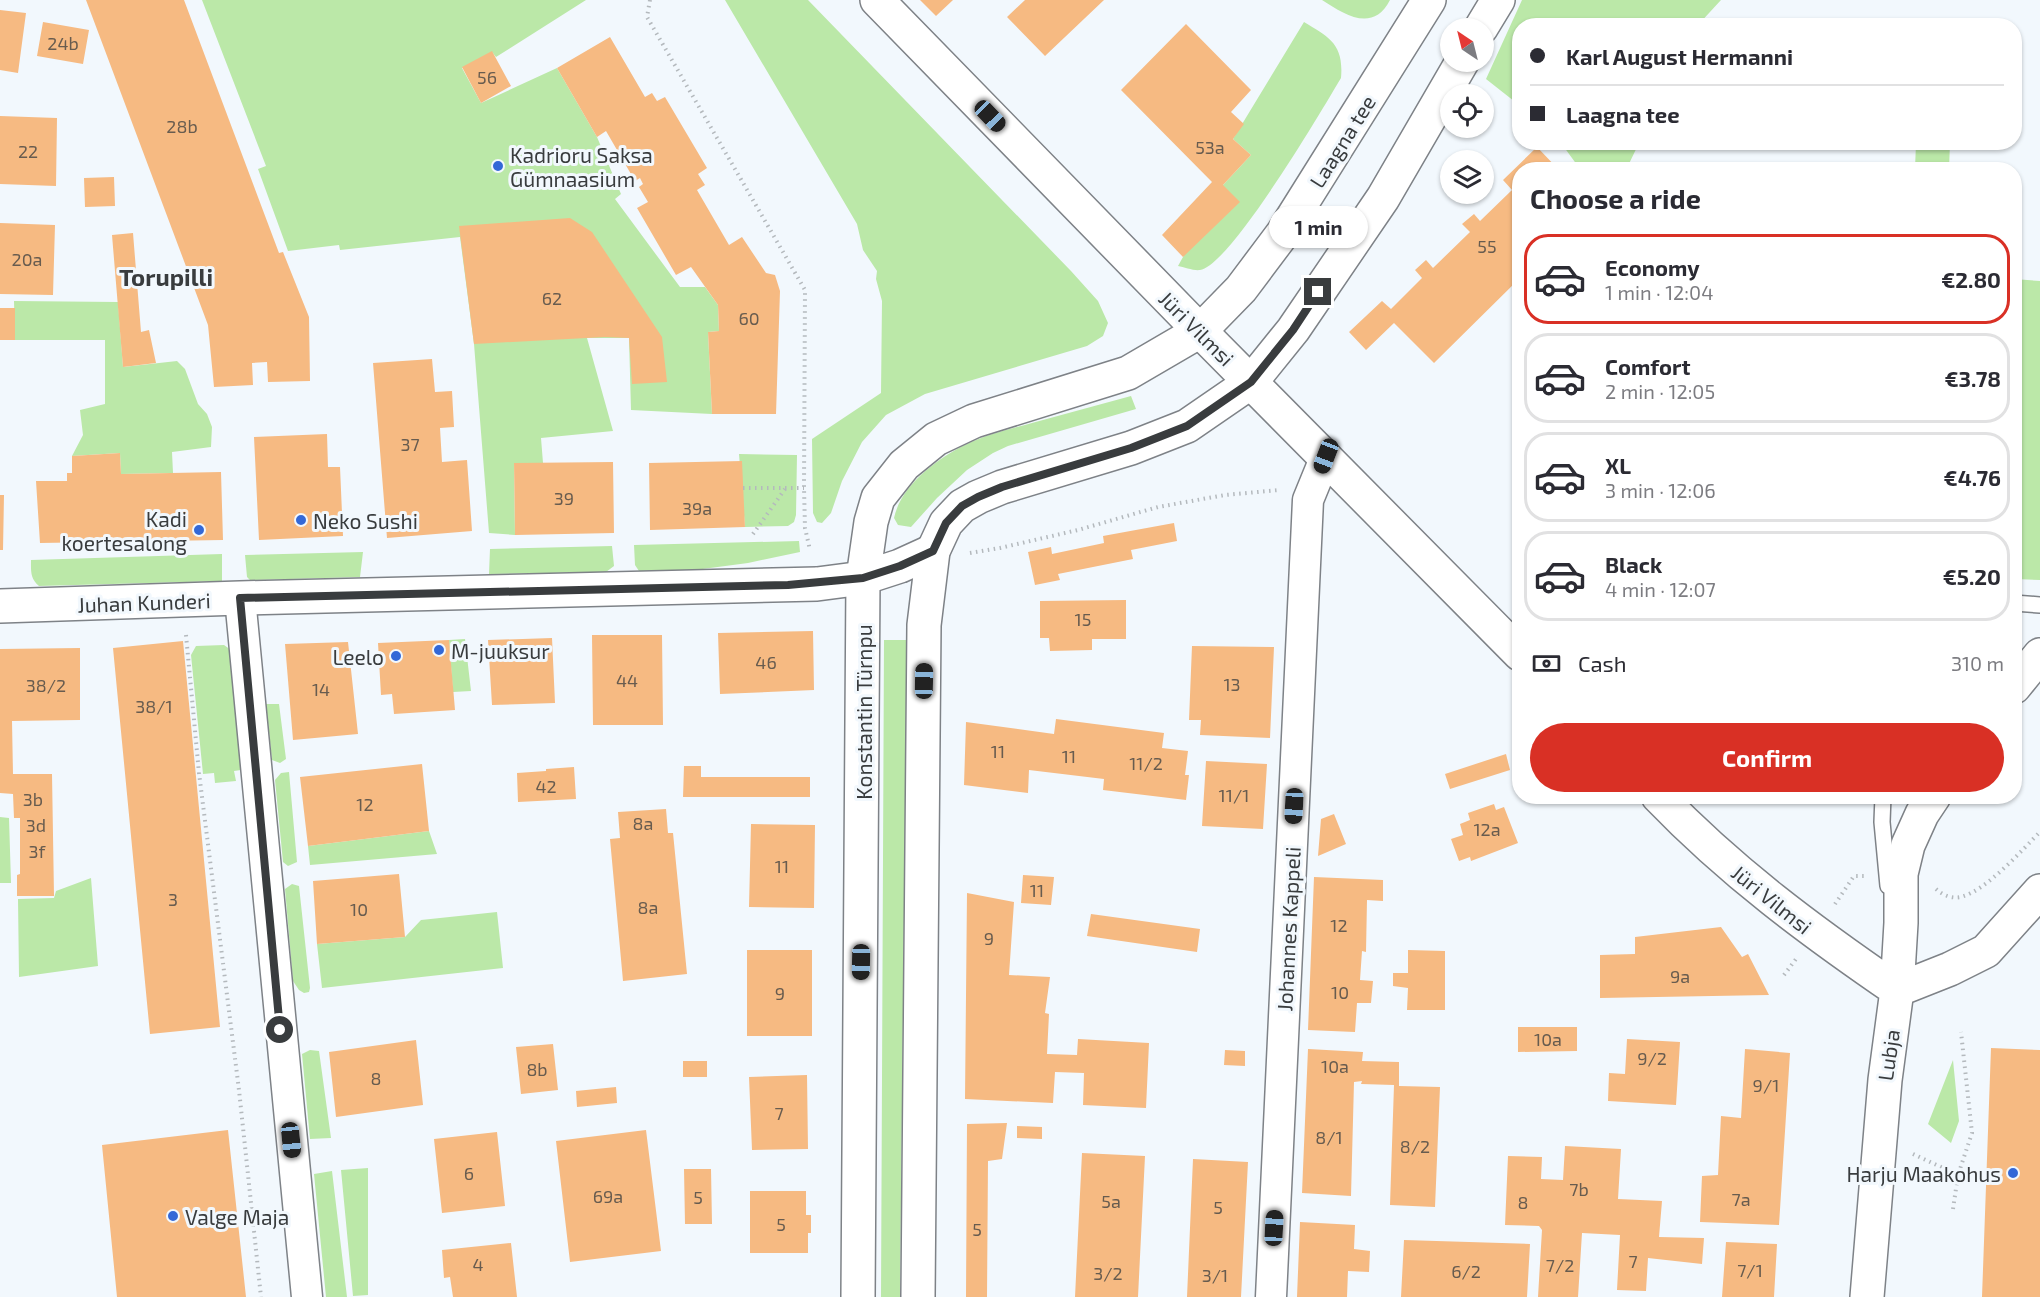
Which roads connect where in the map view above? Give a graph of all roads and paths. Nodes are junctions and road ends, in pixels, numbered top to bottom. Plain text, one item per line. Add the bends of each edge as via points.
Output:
1 (650, 0) edge
2 (877, 0) edge
3 (1429, 0) edge
4 (1498, 0) edge
5 (1487, 18) edge
6 (1456, 72) edge
7 (1200, 331) junction
8 (1251, 382) junction
9 (1326, 456) junction
10 (743, 488) dead end
11 (785, 488) junction
12 (804, 488) junction
13 (1280, 489) dead end
14 (753, 534) dead end
15 (946, 553) junction
16 (863, 578) junction
17 (817, 584) junction
18 (240, 598) junction
19 (2022, 604) edge
20 (2040, 605) edge
21 (0, 606) edge
22 (186, 635) dead end
23 (1512, 646) edge
24 (2040, 655) edge
25 (2022, 677) edge
26 (1666, 804) edge
27 (1883, 804) edge
28 (1929, 804) edge
29 (2040, 891) edge
30 (1897, 990) junction
31 (1961, 1032) dead end
32 (1913, 1154) dead end
33 (1958, 1175) junction
34 (1953, 1209) dead end
35 (261, 1297) edge
36 (307, 1297) edge
37 (858, 1297) edge
38 (918, 1297) edge
39 (1271, 1297) edge
40 (1867, 1297) edge

1 - 12 path via 647,17 805,290
2 - 7 main road, Jüri Vilmsi
3 - 7 main road, Laagna tee via 1283,233 1241,290
4 - 5 main road
6 - 8 main road via 1383,198 1293,330
7 - 8 main road, Jüri Vilmsi
7 - 16 main road, Konstantin Türnpu via 1128,373 974,421 936,438 904,465 878,498
8 - 9 main road, Jüri Vilmsi
8 - 15 main road via 1187,426 978,497 962,506 946,523
9 - 23 main road, Jüri Vilmsi
9 - 39 street, Johannes Kappeli via 1308,500
10 - 11 path
11 - 12 path
11 - 14 path
12 - 17 path via 805,528
13 - 15 path via 1158,507 1000,548
15 - 16 main road, Juhan Kunderi
15 - 38 main road via 924,625
16 - 17 main road, Juhan Kunderi
16 - 37 main road, Konstantin Türnpu
17 - 18 main road, Juhan Kunderi
18 - 21 main road, Juhan Kunderi
18 - 36 street
19 - 20 lane
22 - 35 path
24 - 25 main road
26 - 30 main road, Jüri Vilmsi via 1733,868 1815,934
27 - 30 lane
28 - 30 main road, Lubja via 1908,845 1900,874
29 - 30 main road via 1986,951
30 - 40 main road, Lubja via 1884,1080
31 - 33 path via 1972,1133
32 - 33 path
33 - 34 path

